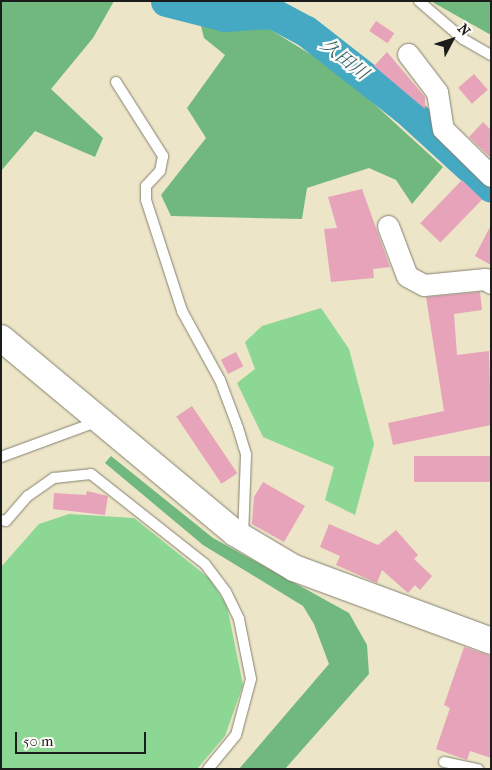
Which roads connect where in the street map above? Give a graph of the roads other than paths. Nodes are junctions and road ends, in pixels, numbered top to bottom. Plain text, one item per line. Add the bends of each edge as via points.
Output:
1 (419, 1) edge
2 (408, 54) dead end
3 (491, 54) edge
4 (116, 82) dead end
5 (491, 176) edge
6 (388, 226) dead end
7 (491, 283) edge
8 (1, 338) edge
9 (100, 421) junction
10 (1, 456) edge
11 (1, 520) edge
12 (242, 537) junction
13 (491, 641) edge
14 (444, 762) dead end
15 (208, 769) edge
16 (478, 769) edge

1 - 3 lane via 463,39
2 - 5 street via 437,92 443,129
4 - 12 lane via 163,156 160,171 146,186 146,200 182,311 220,380 246,455
6 - 7 street via 407,276 424,285 485,279
8 - 9 street
9 - 10 lane
9 - 12 street via 200,508
11 - 15 lane via 6,521 28,496 54,478 92,474 204,564 226,592 239,619 251,678 236,735
12 - 13 street via 294,568
14 - 16 lane

